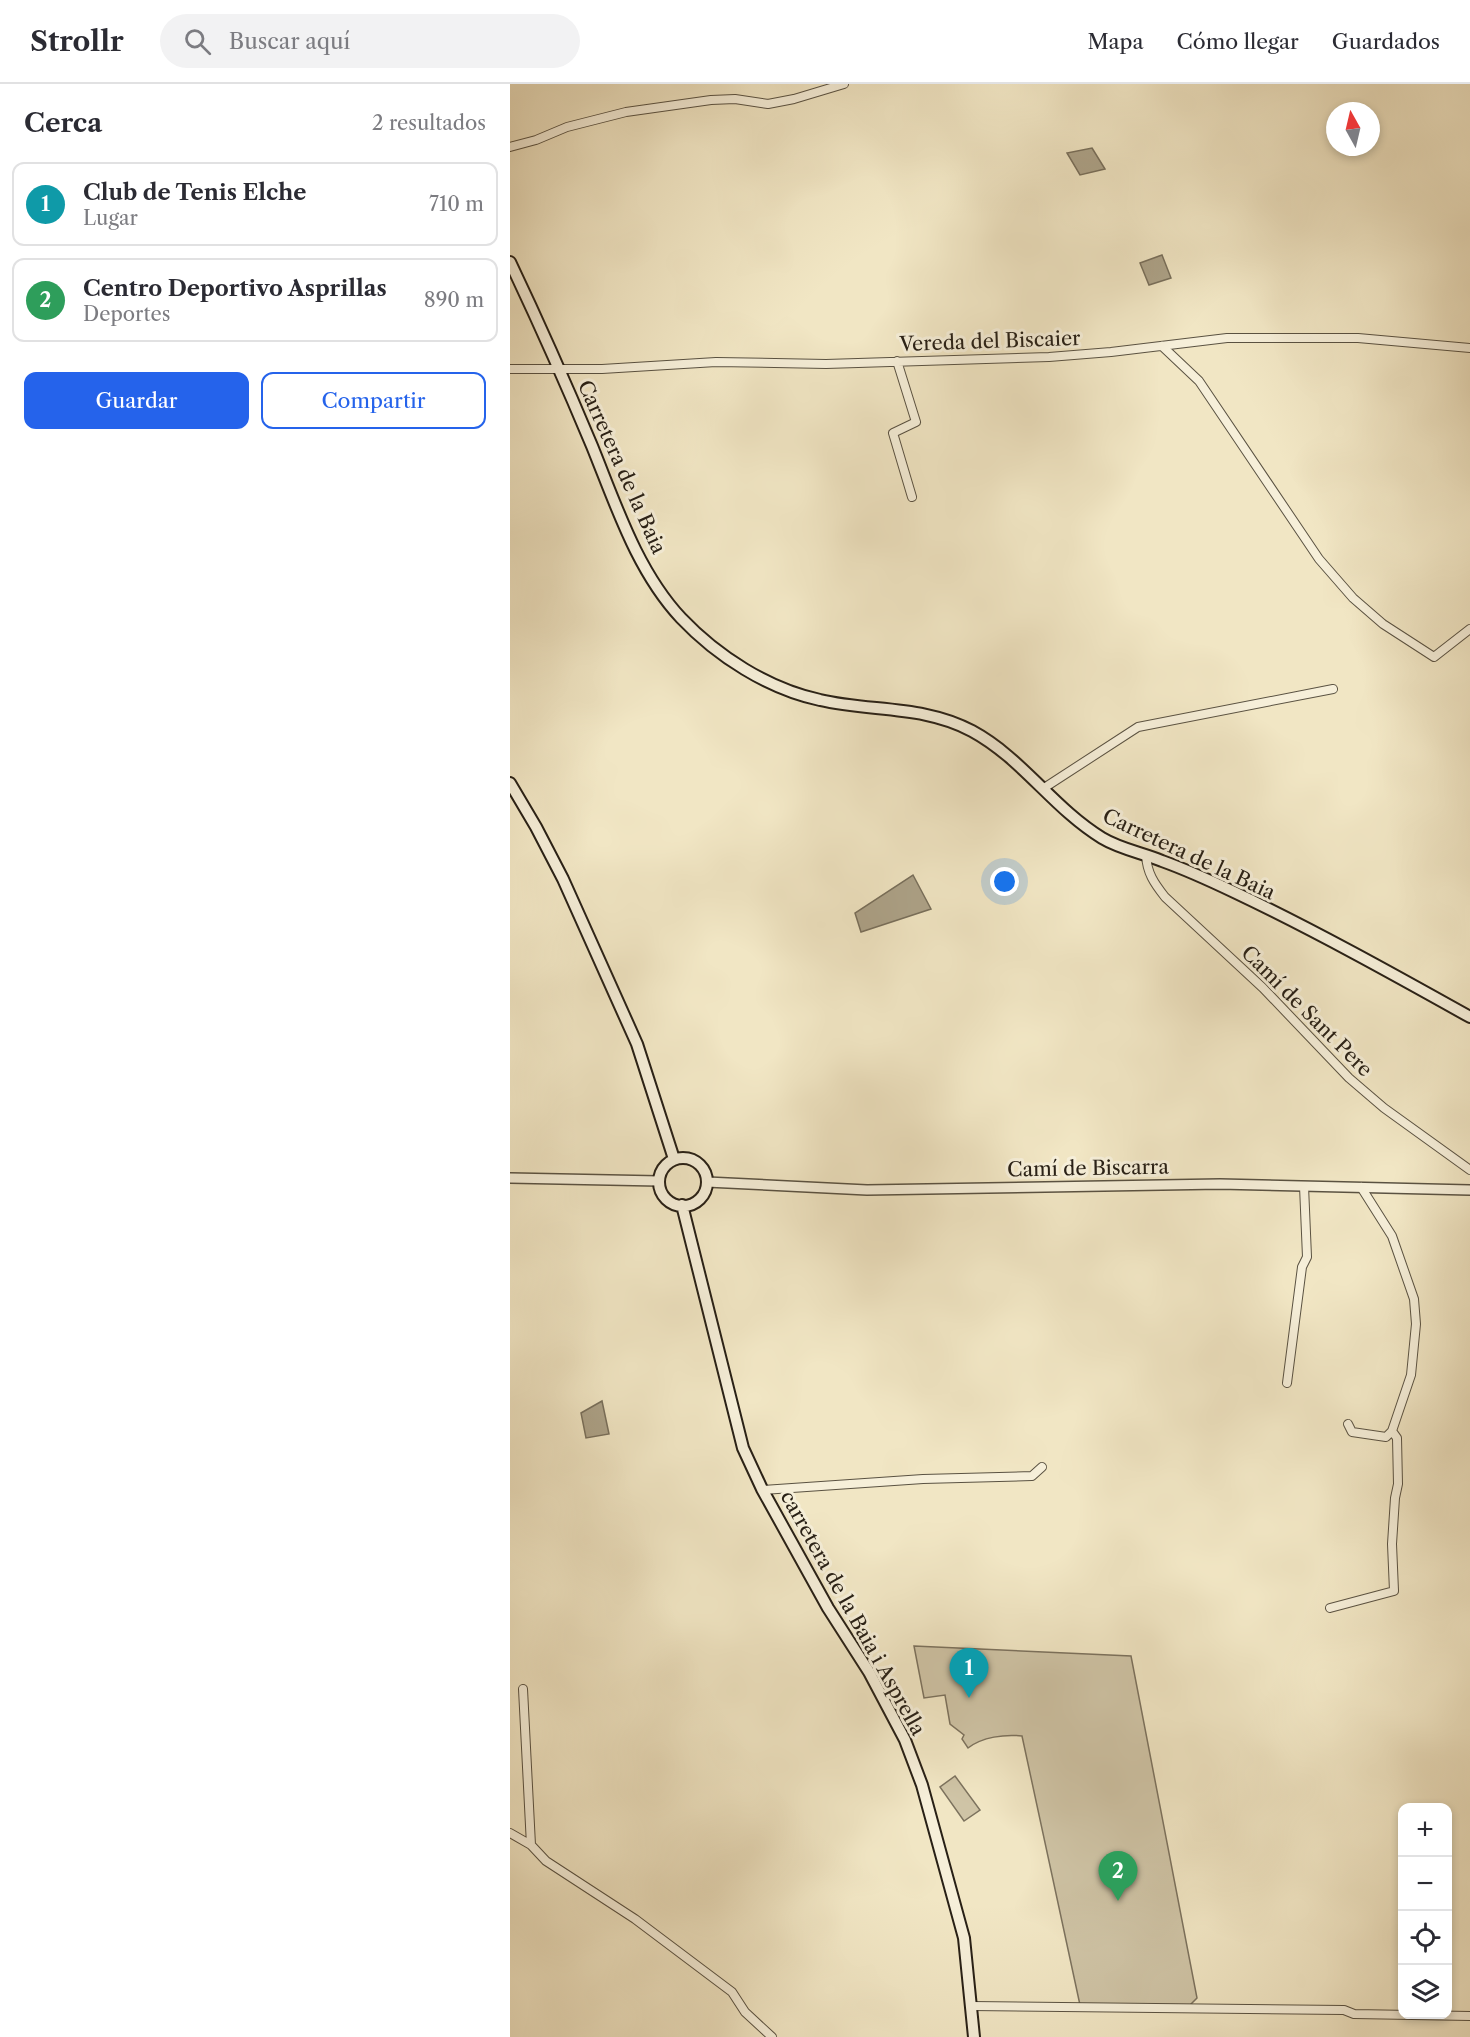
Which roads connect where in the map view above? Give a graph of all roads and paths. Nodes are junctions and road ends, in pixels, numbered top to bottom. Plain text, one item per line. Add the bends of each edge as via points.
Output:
1 (844, 84) edge
2 (510, 147) edge
3 (510, 262) edge
4 (1162, 346) junction
5 (1470, 348) edge
6 (897, 361) junction
7 (559, 368) junction
8 (510, 369) edge
9 (912, 497) dead end
10 (1470, 629) edge
11 (1334, 689) dead end
12 (510, 783) edge
13 (1044, 788) junction
14 (1146, 855) junction
15 (1470, 1017) edge
16 (674, 1160) junction
17 (1470, 1170) edge
18 (510, 1178) edge
19 (659, 1181) junction
20 (707, 1182) junction
21 (1304, 1186) junction
22 (1361, 1187) junction
23 (1470, 1190) edge
24 (682, 1205) junction
25 (1287, 1383) dead end
26 (1348, 1424) dead end
27 (1392, 1431) junction
28 (1042, 1467) dead end
29 (763, 1490) junction
30 (1330, 1608) dead end
31 (523, 1689) dead end
32 (510, 1833) edge
33 (531, 1845) junction
34 (971, 2006) junction
35 (1470, 2016) edge
36 (772, 2037) edge
37 (974, 2037) edge

1 - 2 street via 768,104 711,100 626,112
3 - 7 main road, Carretera de la Baia
4 - 5 street, Vereda del Biscaier via 1227,338 1315,336
4 - 6 street, Vereda del Biscaier via 1049,357
4 - 10 street via 1199,381 1319,560 1353,598 1383,624 1434,657
6 - 7 street, Vereda del Biscaier
6 - 9 street via 916,422 893,433
7 - 8 street, Vereda del Biscaier
7 - 13 main road, Carretera de la Baia via 630,538 680,617 714,649 781,688 819,700 938,716 1000,748
11 - 13 street via 1138,727
12 - 16 main road via 563,879 637,1044
13 - 14 main road, Carretera de la Baia via 1076,820 1104,840
14 - 15 main road, Carretera de la Baia via 1234,892
14 - 17 street, Camí de Sant Pere via 1152,881 1166,897 1263,988 1348,1078
16 - 19 main road via 663,1170
16 - 20 main road via 695,1161 705,1171
18 - 19 street
19 - 24 main road via 668,1200
20 - 21 street, Camí de Biscarra via 867,1190
20 - 24 main road via 701,1198
21 - 22 street, Camí de Biscarra
21 - 25 street via 1308,1257 1302,1268
22 - 23 street, Camí de Biscarra
22 - 27 street via 1392,1236 1414,1299 1411,1375
24 - 29 main road, carretera de la Baia i Asprella via 742,1448
26 - 27 street via 1352,1431 1386,1437
27 - 30 street via 1397,1438 1398,1472 1392,1544 1394,1592
28 - 29 street via 1032,1476
29 - 34 main road, carretera de la Baia i Asprella via 905,1740 925,1794 964,1938
31 - 33 street
32 - 33 street
33 - 36 street via 546,1861 635,1918 732,1992 745,2012
34 - 35 street via 1344,2010 1354,2014
34 - 37 main road, carretera de la Baia i Asprella

